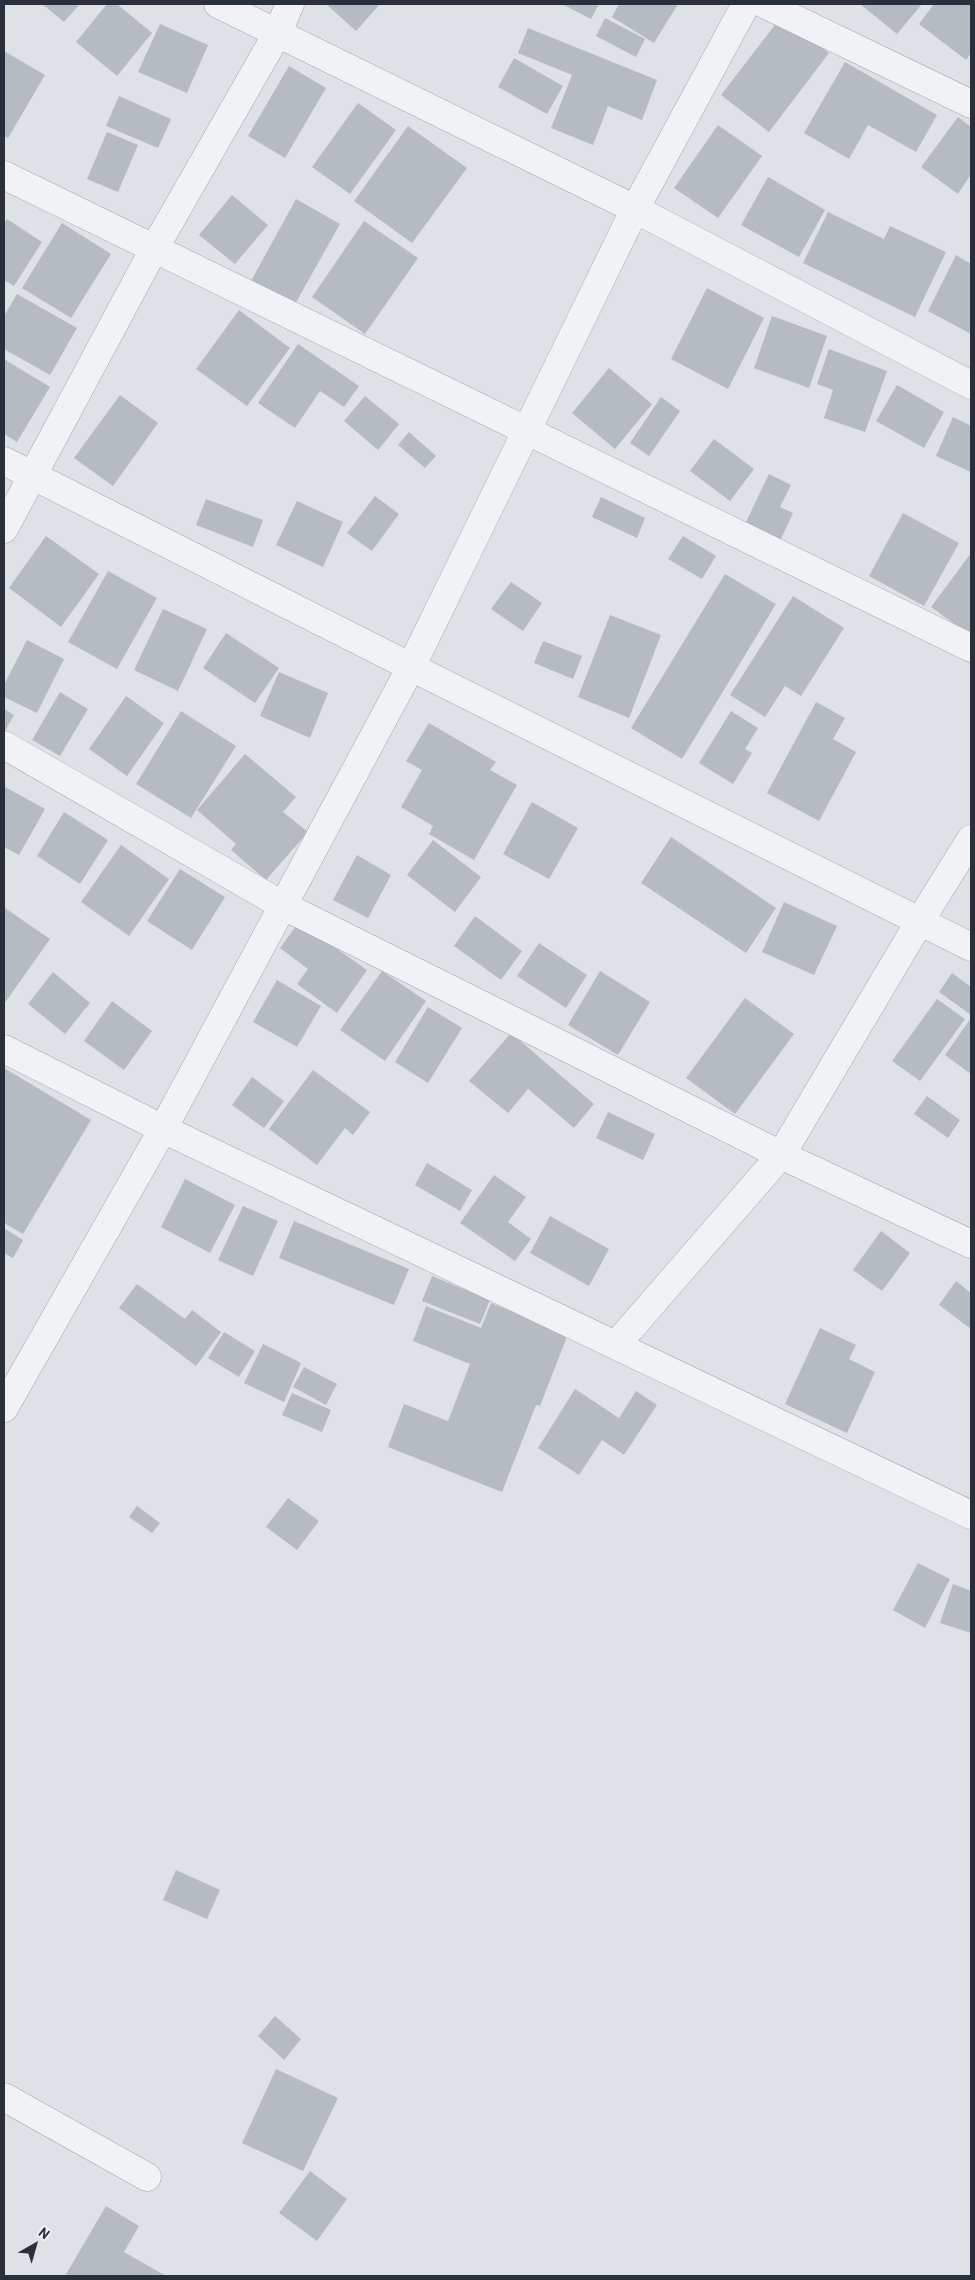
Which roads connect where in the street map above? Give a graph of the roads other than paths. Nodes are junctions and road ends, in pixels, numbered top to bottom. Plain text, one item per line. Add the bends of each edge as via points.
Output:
1 (218, 4) edge
2 (290, 4) edge
3 (746, 4) edge
4 (764, 4) edge
5 (276, 34) junction
6 (971, 104) edge
7 (4, 175) edge
8 (635, 209) junction
9 (154, 250) junction
10 (971, 385) edge
11 (527, 431) junction
12 (4, 461) edge
13 (32, 476) junction
14 (4, 530) edge
15 (971, 648) edge
16 (411, 667) junction
17 (4, 745) edge
18 (971, 840) edge
19 (284, 906) junction
20 (920, 921) junction
21 (971, 947) edge
22 (4, 1048) edge
23 (164, 1129) junction
24 (781, 1155) junction
25 (971, 1244) edge
26 (616, 1345) junction
27 (4, 1408) edge
28 (971, 1515) edge
29 (4, 2097) edge
30 (147, 2177) dead end

1 - 5 street
2 - 5 street
3 - 8 street
4 - 6 street
5 - 8 street
5 - 9 street
7 - 9 street
8 - 10 street
8 - 11 street
9 - 11 street
9 - 13 street
11 - 15 street
11 - 16 street
12 - 13 street
13 - 14 street
13 - 16 street
16 - 19 street
16 - 20 street
17 - 19 street
18 - 20 street
19 - 23 street
19 - 24 street
20 - 21 street
20 - 24 street
22 - 23 street
23 - 26 street
23 - 27 street
24 - 25 street
24 - 26 street
26 - 28 street
29 - 30 street

